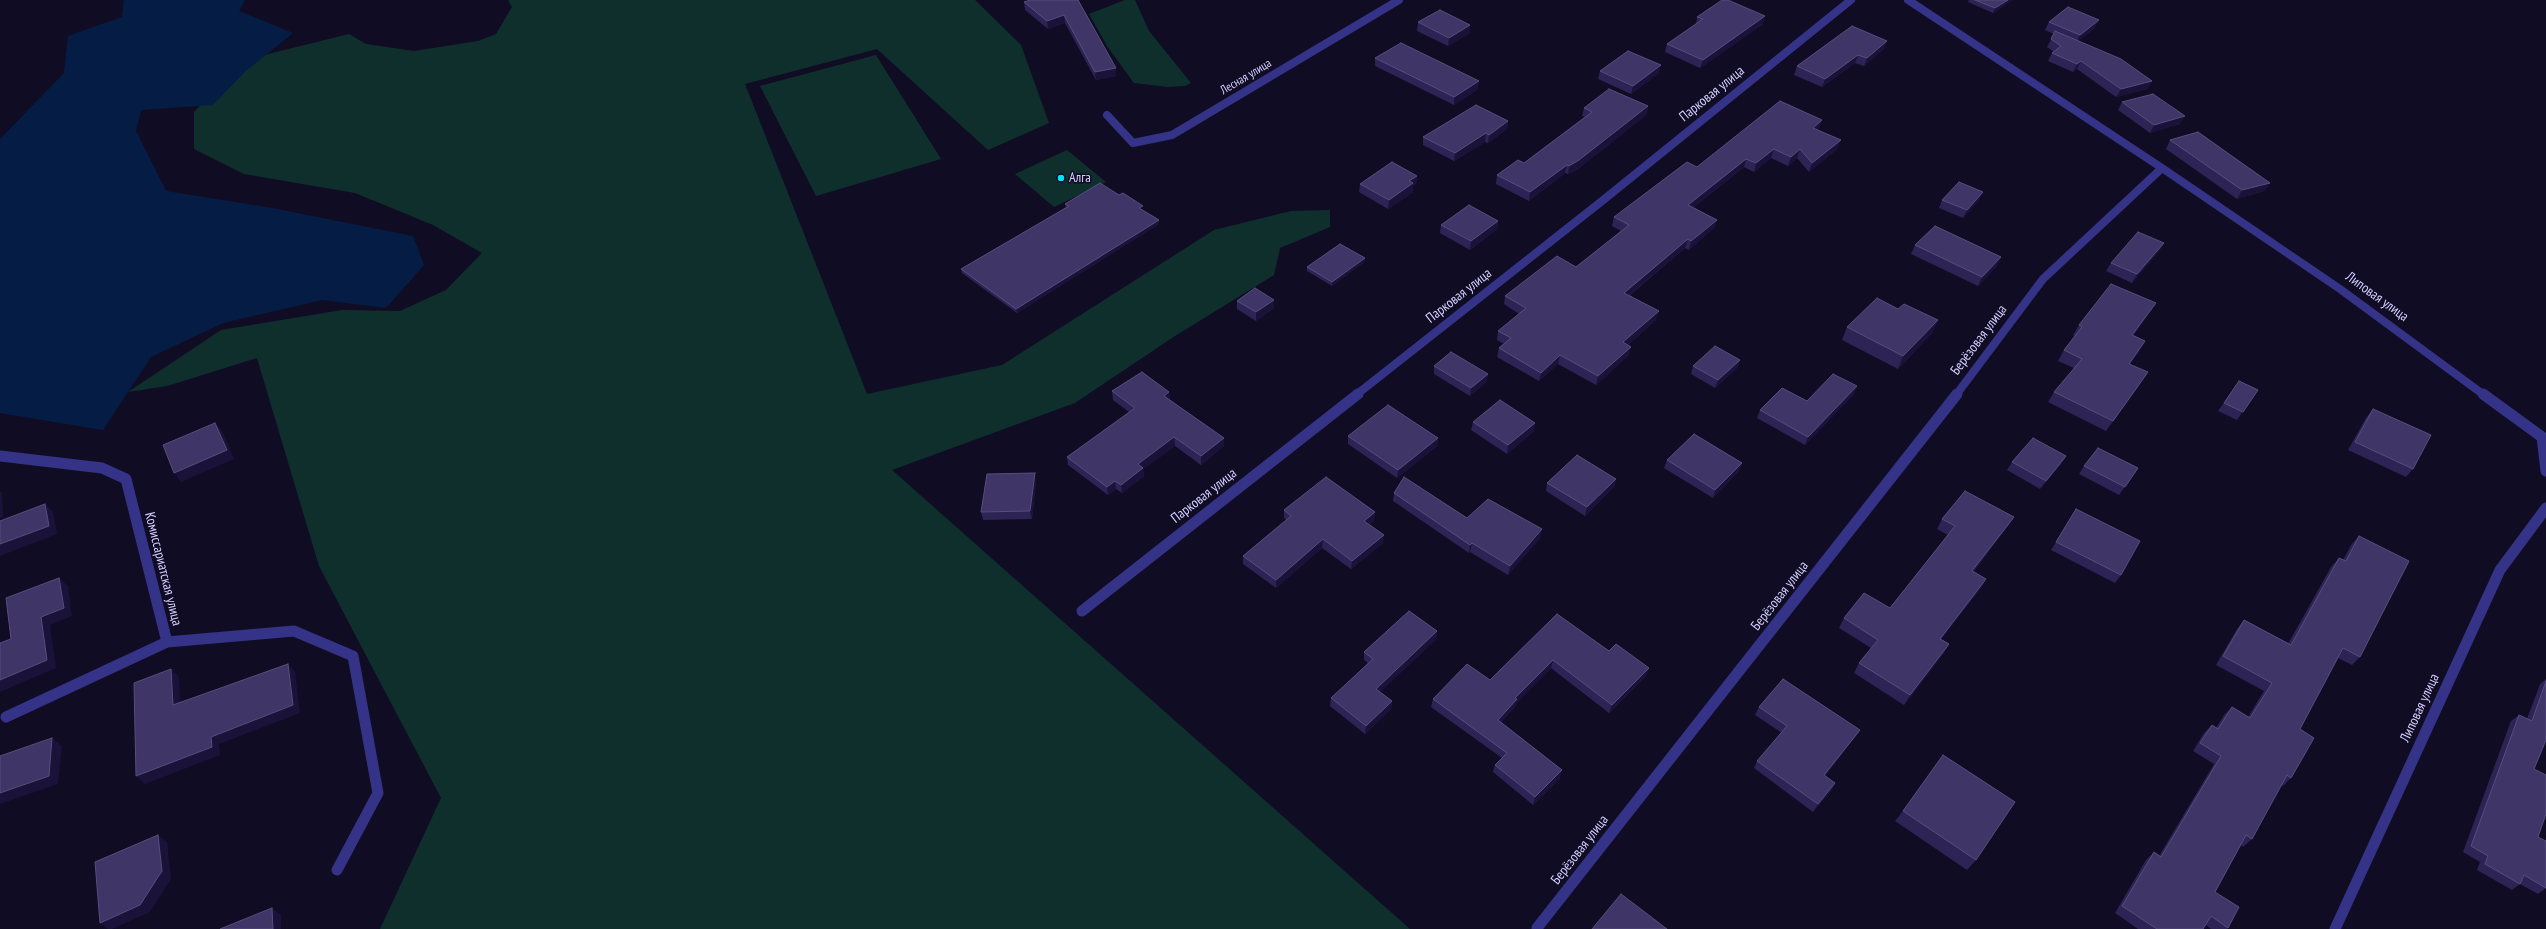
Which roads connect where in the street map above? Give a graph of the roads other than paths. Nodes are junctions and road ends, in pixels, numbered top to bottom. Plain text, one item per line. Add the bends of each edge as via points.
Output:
1 (1399, 0) edge
2 (1851, 0) edge
3 (1908, 0) edge
4 (1107, 115) dead end
5 (2162, 168) junction
6 (2544, 438) edge
7 (0, 456) edge
8 (2546, 471) edge
9 (2546, 508) edge
10 (1082, 611) dead end
11 (167, 642) junction
12 (6, 717) dead end
13 (337, 870) dead end
14 (1537, 928) edge
15 (2335, 929) edge

1 - 4 street, Лесная улица via 1172,135 1133,143
2 - 10 street, Парковая улица via 1602,201
3 - 5 street, Липовая улица
5 - 6 street, Липовая улица via 2340,289
5 - 14 street, Берёзовая улица via 2043,279 1918,446
6 - 8 street, Липовая улица
7 - 11 street, Комиссариатская улица via 102,468 126,479
9 - 15 street, Липовая улица via 2500,570
11 - 12 street, Комиссариатская улица
11 - 13 street via 294,631 353,656 378,793

